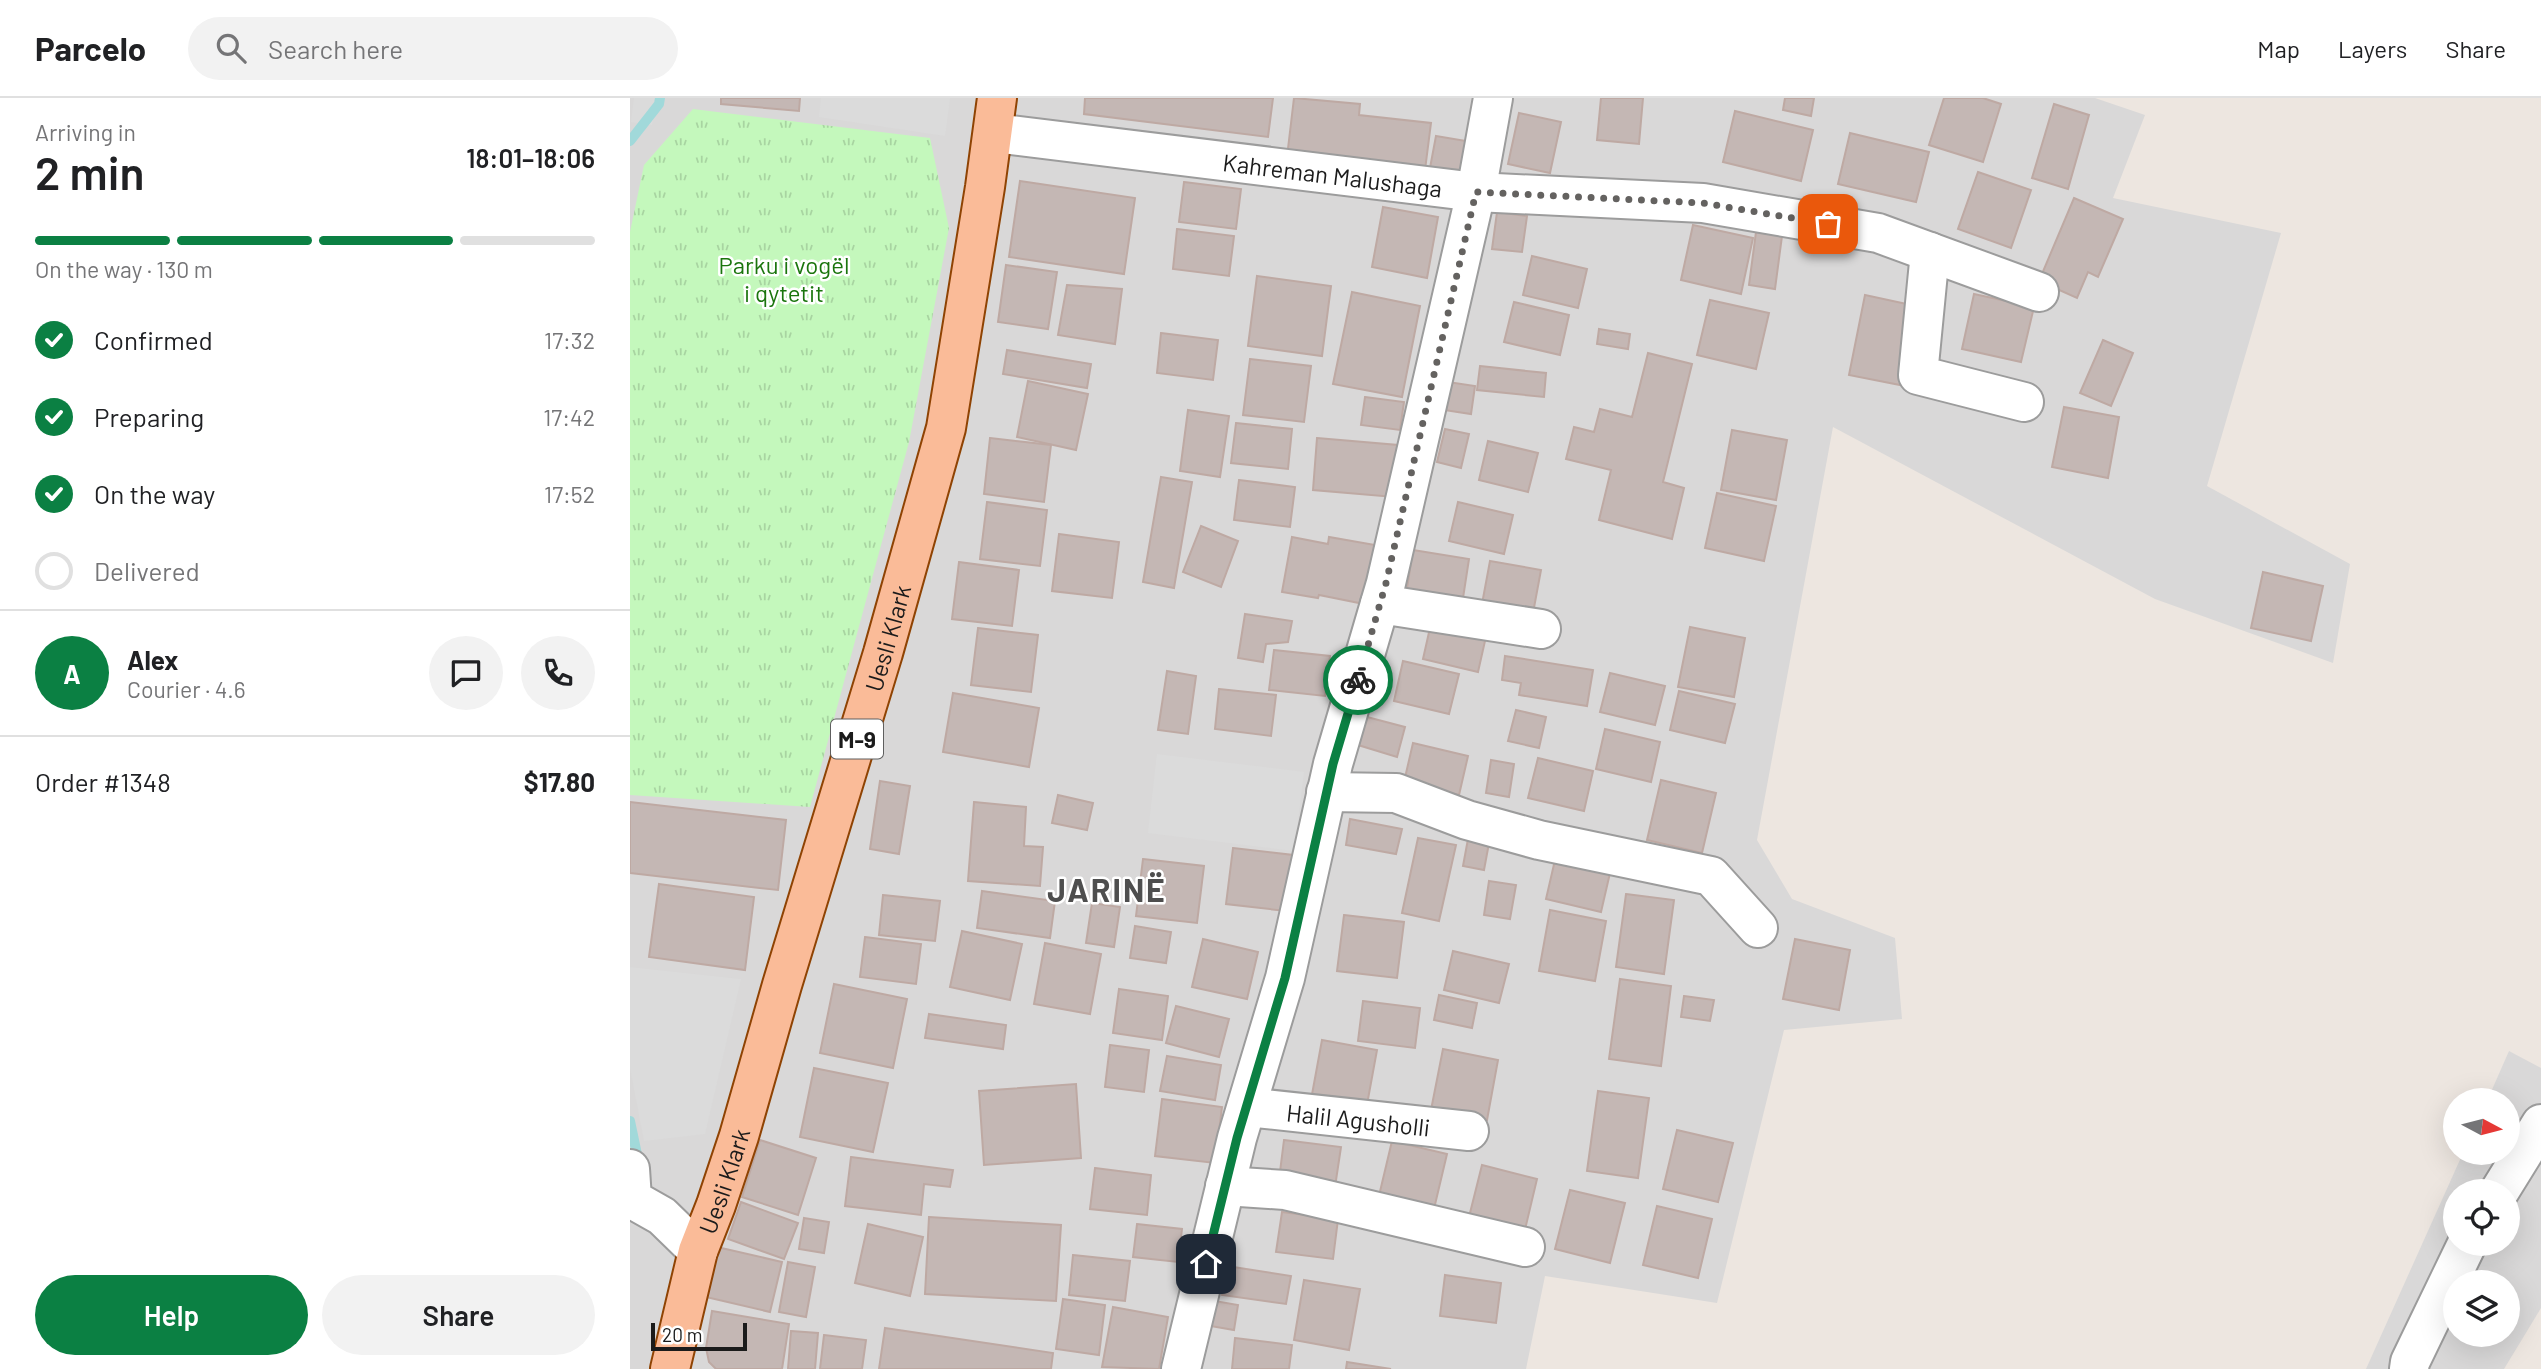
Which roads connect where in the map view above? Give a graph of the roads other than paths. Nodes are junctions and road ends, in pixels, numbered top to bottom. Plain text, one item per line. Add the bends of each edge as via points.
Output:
1 (1493, 98) edge
2 (995, 115) edge
3 (1476, 192) junction
4 (1930, 252) junction
5 (2039, 292) dead end
6 (2024, 402) dead end
7 (1380, 604) junction
8 (1541, 629) dead end
9 (1326, 792) junction
10 (1758, 928) dead end
11 (1247, 1107) junction
12 (2541, 1124) edge
13 (1469, 1131) dead end
14 (630, 1168) edge
15 (2507, 1179) edge
16 (1225, 1186) junction
17 (1525, 1247) dead end
18 (698, 1251) junction
19 (2461, 1256) edge
20 (670, 1369) edge
21 (1181, 1369) edge
22 (2409, 1369) edge

1 - 3 street, Halil Agusholli
2 - 3 street, Kahreman Malushaga
2 - 18 main road, Uesli Klark / M-9 via 946,428 740,1136
3 - 4 street, Kahreman Malushaga via 1703,203 1878,233
3 - 7 street, Halil Agusholli
4 - 5 street, Kahreman Malushaga
4 - 6 street via 1918,375
7 - 8 street
7 - 9 street, Halil Agusholli
9 - 10 street via 1396,793 1539,840 1711,876
9 - 11 street, Halil Agusholli via 1285,978
11 - 13 street, Halil Agusholli
11 - 16 street, Halil Agusholli
12 - 15 street
14 - 18 street via 632,1199 662,1216
16 - 17 street via 1285,1190
16 - 21 street, Halil Agusholli
18 - 20 main road, Uesli Klark / M-9
19 - 22 street

